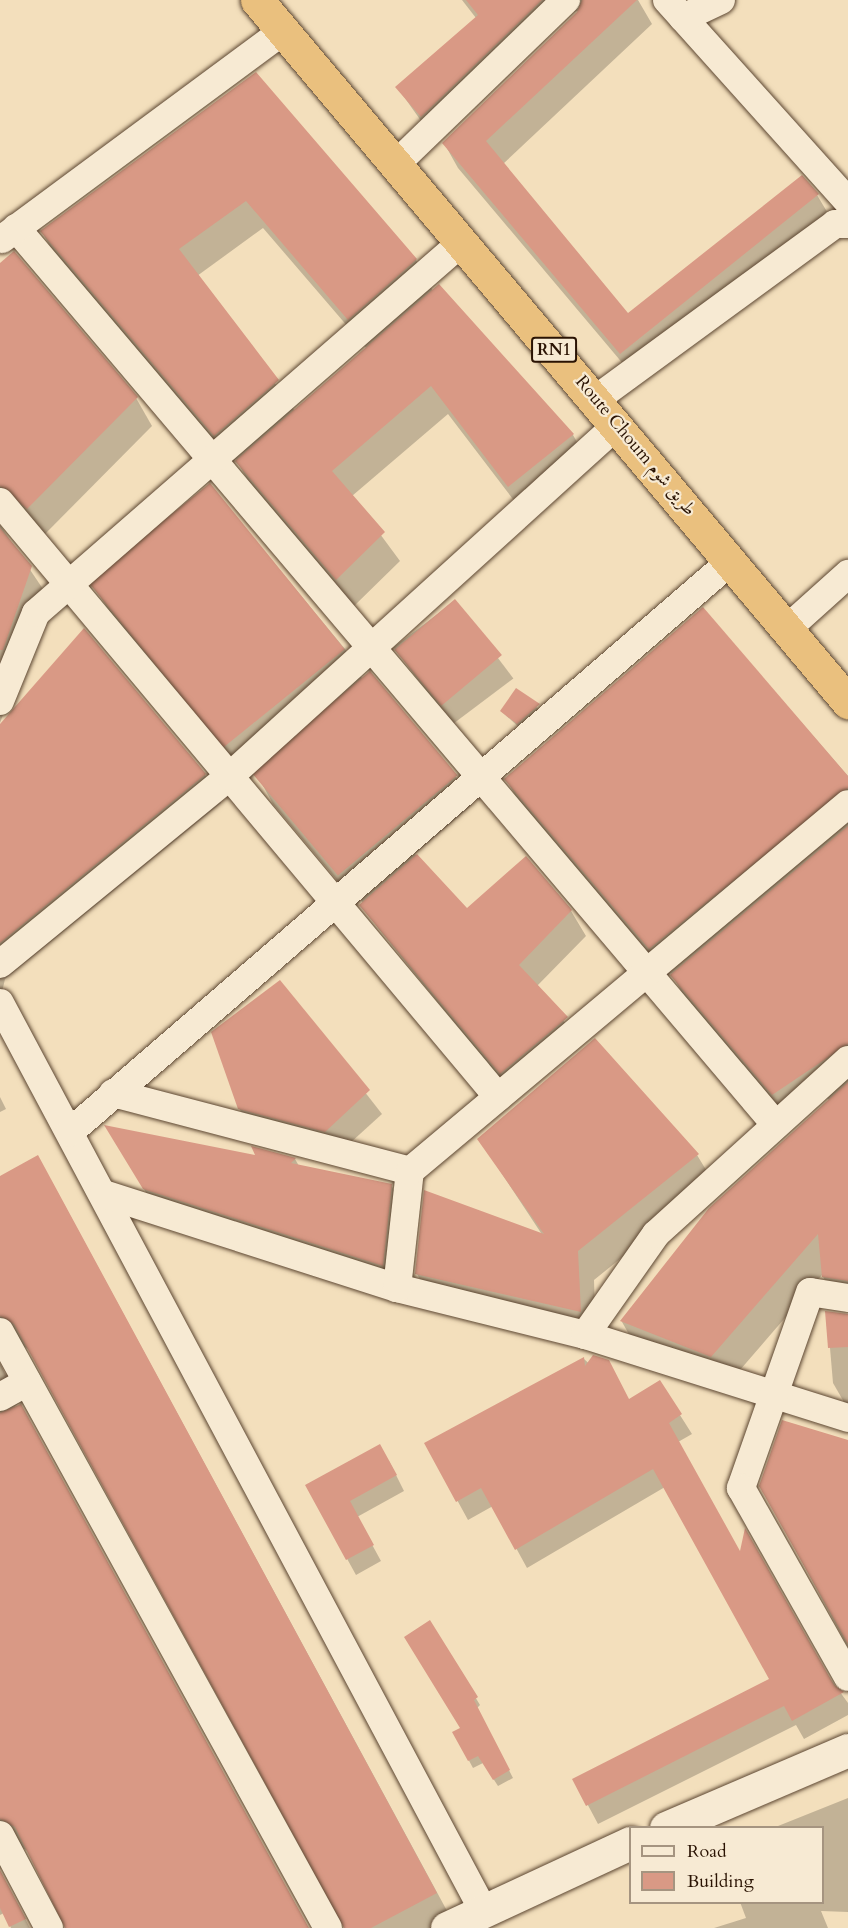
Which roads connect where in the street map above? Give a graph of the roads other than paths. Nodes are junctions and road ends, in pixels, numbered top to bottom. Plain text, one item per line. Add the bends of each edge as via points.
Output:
1 (257, 0) edge
2 (566, 0) edge
3 (721, 0) edge
4 (675, 9) edge
5 (283, 31) junction
6 (397, 163) junction
7 (848, 202) edge
8 (848, 224) edge
9 (8, 234) edge
10 (462, 242) junction
11 (596, 399) junction
12 (617, 425) junction
13 (213, 460) junction
14 (0, 502) edge
15 (731, 561) junction
16 (848, 574) edge
17 (69, 584) junction
18 (788, 628) junction
19 (373, 649) junction
20 (0, 701) edge
21 (848, 702) edge
22 (230, 776) junction
23 (481, 777) junction
24 (848, 804) edge
25 (336, 902) junction
26 (0, 964) edge
27 (646, 972) junction
28 (0, 1003) edge
29 (848, 1060) edge
30 (113, 1093) junction
31 (498, 1097) junction
32 (775, 1124) junction
33 (70, 1132) junction
34 (410, 1171) junction
35 (104, 1194) junction
36 (397, 1288) junction
37 (848, 1298) edge
38 (0, 1332) edge
39 (585, 1335) junction
40 (27, 1382) junction
41 (770, 1396) junction
42 (0, 1397) edge
43 (848, 1418) edge
44 (848, 1677) edge
45 (848, 1750) edge
46 (668, 1826) edge
47 (0, 1835) edge
48 (629, 1843) edge
49 (483, 1910) junction
50 (49, 1928) edge
51 (328, 1928) edge
52 (447, 1928) edge

1 - 5 highway, Route Choum طريق شوم / RN1
2 - 6 street
3 - 4 street
4 - 7 street
5 - 6 highway, Route Choum طريق شوم / RN1
5 - 9 street
6 - 10 highway, Route Choum طريق شوم / RN1
8 - 11 street via 835,224
9 - 13 street
10 - 11 highway, Route Choum طريق شوم / RN1
10 - 13 street
11 - 12 highway, Route Choum طريق شوم / RN1
12 - 15 highway, Route Choum طريق شوم / RN1
12 - 19 street
13 - 17 street
13 - 19 street
14 - 17 street
15 - 18 highway, Route Choum طريق شوم / RN1
15 - 23 street
16 - 18 street
17 - 20 street via 36,613
17 - 22 street
18 - 21 highway, Route Choum طريق شوم / RN1
19 - 22 street
19 - 23 street
22 - 25 street
22 - 26 street
23 - 25 street
23 - 27 street
24 - 27 street
25 - 30 street
25 - 31 street
27 - 31 street
27 - 32 street
28 - 33 street
29 - 32 street
30 - 33 street
30 - 34 street
31 - 34 street
32 - 39 street via 656,1234
33 - 35 street
34 - 36 street
35 - 36 street
35 - 49 street
36 - 39 street
37 - 41 street via 810,1292
38 - 40 street
39 - 41 street
40 - 42 street
40 - 51 street
41 - 43 street
41 - 44 street via 741,1488
45 - 46 street
47 - 50 street
48 - 49 street
49 - 52 street

